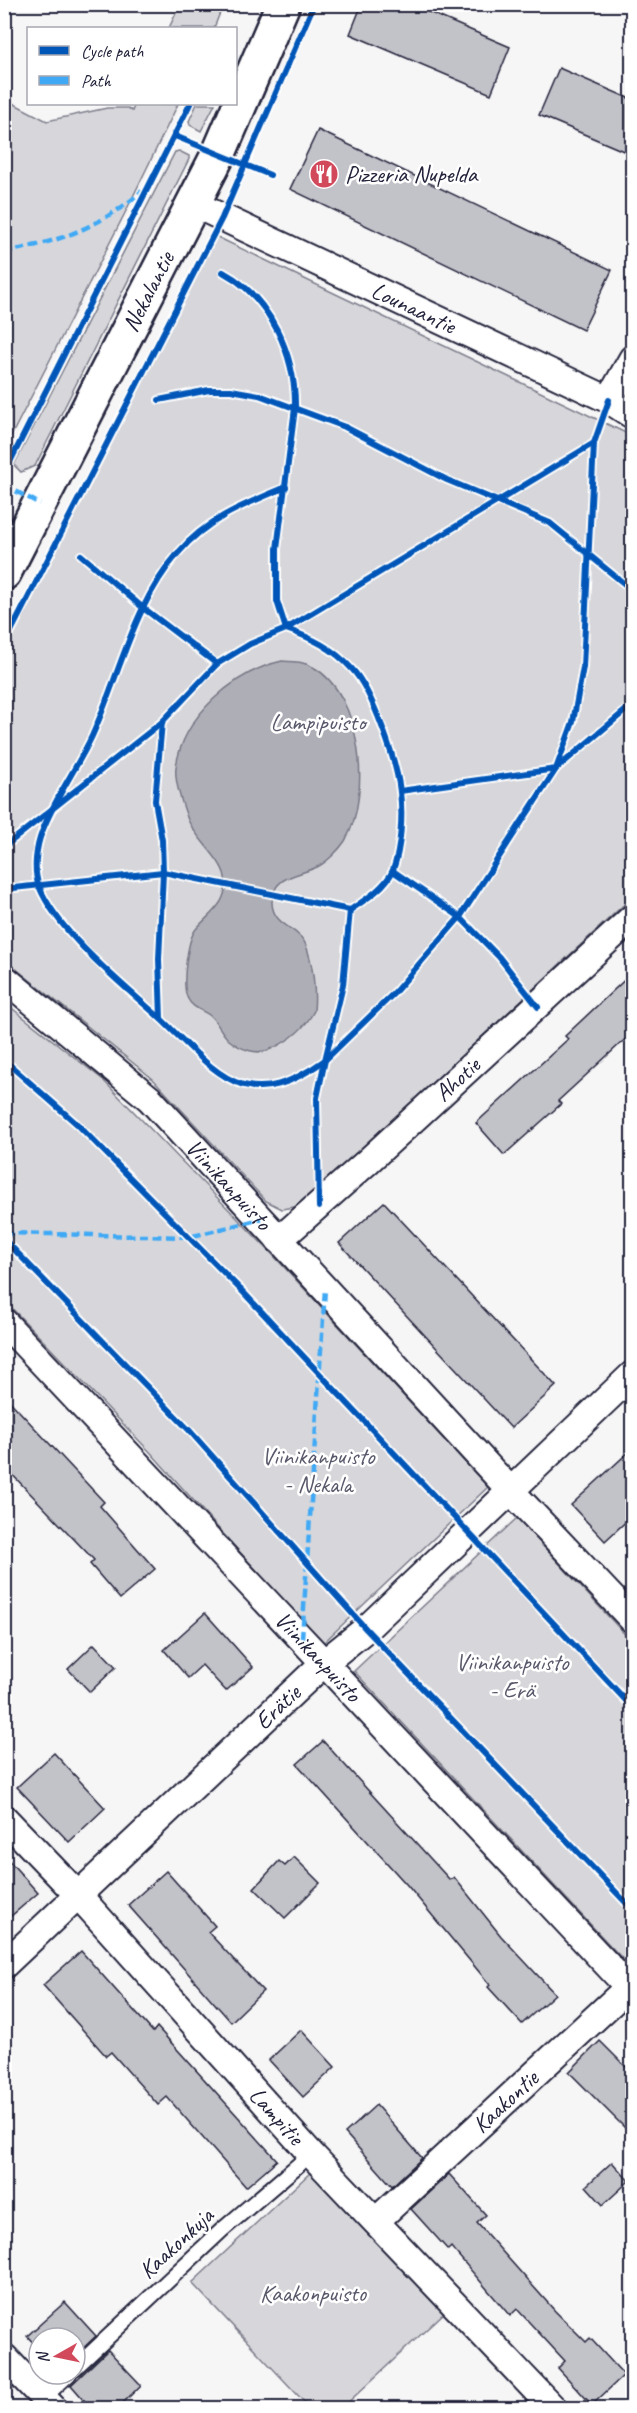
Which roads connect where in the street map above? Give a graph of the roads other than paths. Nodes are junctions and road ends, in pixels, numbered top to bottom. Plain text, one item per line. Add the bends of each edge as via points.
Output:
1 (283, 4) edge
2 (194, 204) junction
3 (633, 359) edge
4 (609, 400) junction
5 (633, 415) edge
6 (4, 573) edge
7 (633, 918) edge
8 (4, 978) edge
9 (279, 1240) junction
10 (4, 1322) edge
11 (633, 1375) edge
12 (510, 1490) junction
13 (633, 1619) edge
14 (324, 1662) junction
15 (4, 1818) edge
16 (79, 1896) junction
17 (4, 1965) edge
18 (631, 1987) edge
19 (311, 2154) junction
20 (376, 2221) junction
21 (4, 2357) edge
22 (87, 2357) edge
23 (60, 2386) edge
24 (48, 2403) edge
25 (552, 2409) edge

1 - 2 main road, Nekalantie
2 - 4 street, Lounaantie
2 - 6 main road, Nekalantie
3 - 4 street
4 - 5 street, Lounaantie
7 - 9 street, Ahotie
8 - 9 street, Viinikanpuisto via 150,1099
9 - 12 street, Viinikanpuisto
10 - 14 street, Viinikanpuisto
11 - 12 street, Erätie
12 - 13 street, Viinikanpuisto
12 - 14 street, Erätie via 366,1629
14 - 16 street, Erätie
14 - 18 street, Viinikanpuisto
15 - 16 street, Lampitie
16 - 17 street, Erätie
16 - 19 street, Lampitie
18 - 20 street, Kaakontie
19 - 20 street, Lampitie
19 - 22 lane, Kaakonkuja via 222,2230
20 - 25 street, Lampitie
21 - 24 street
23 - 24 lane

